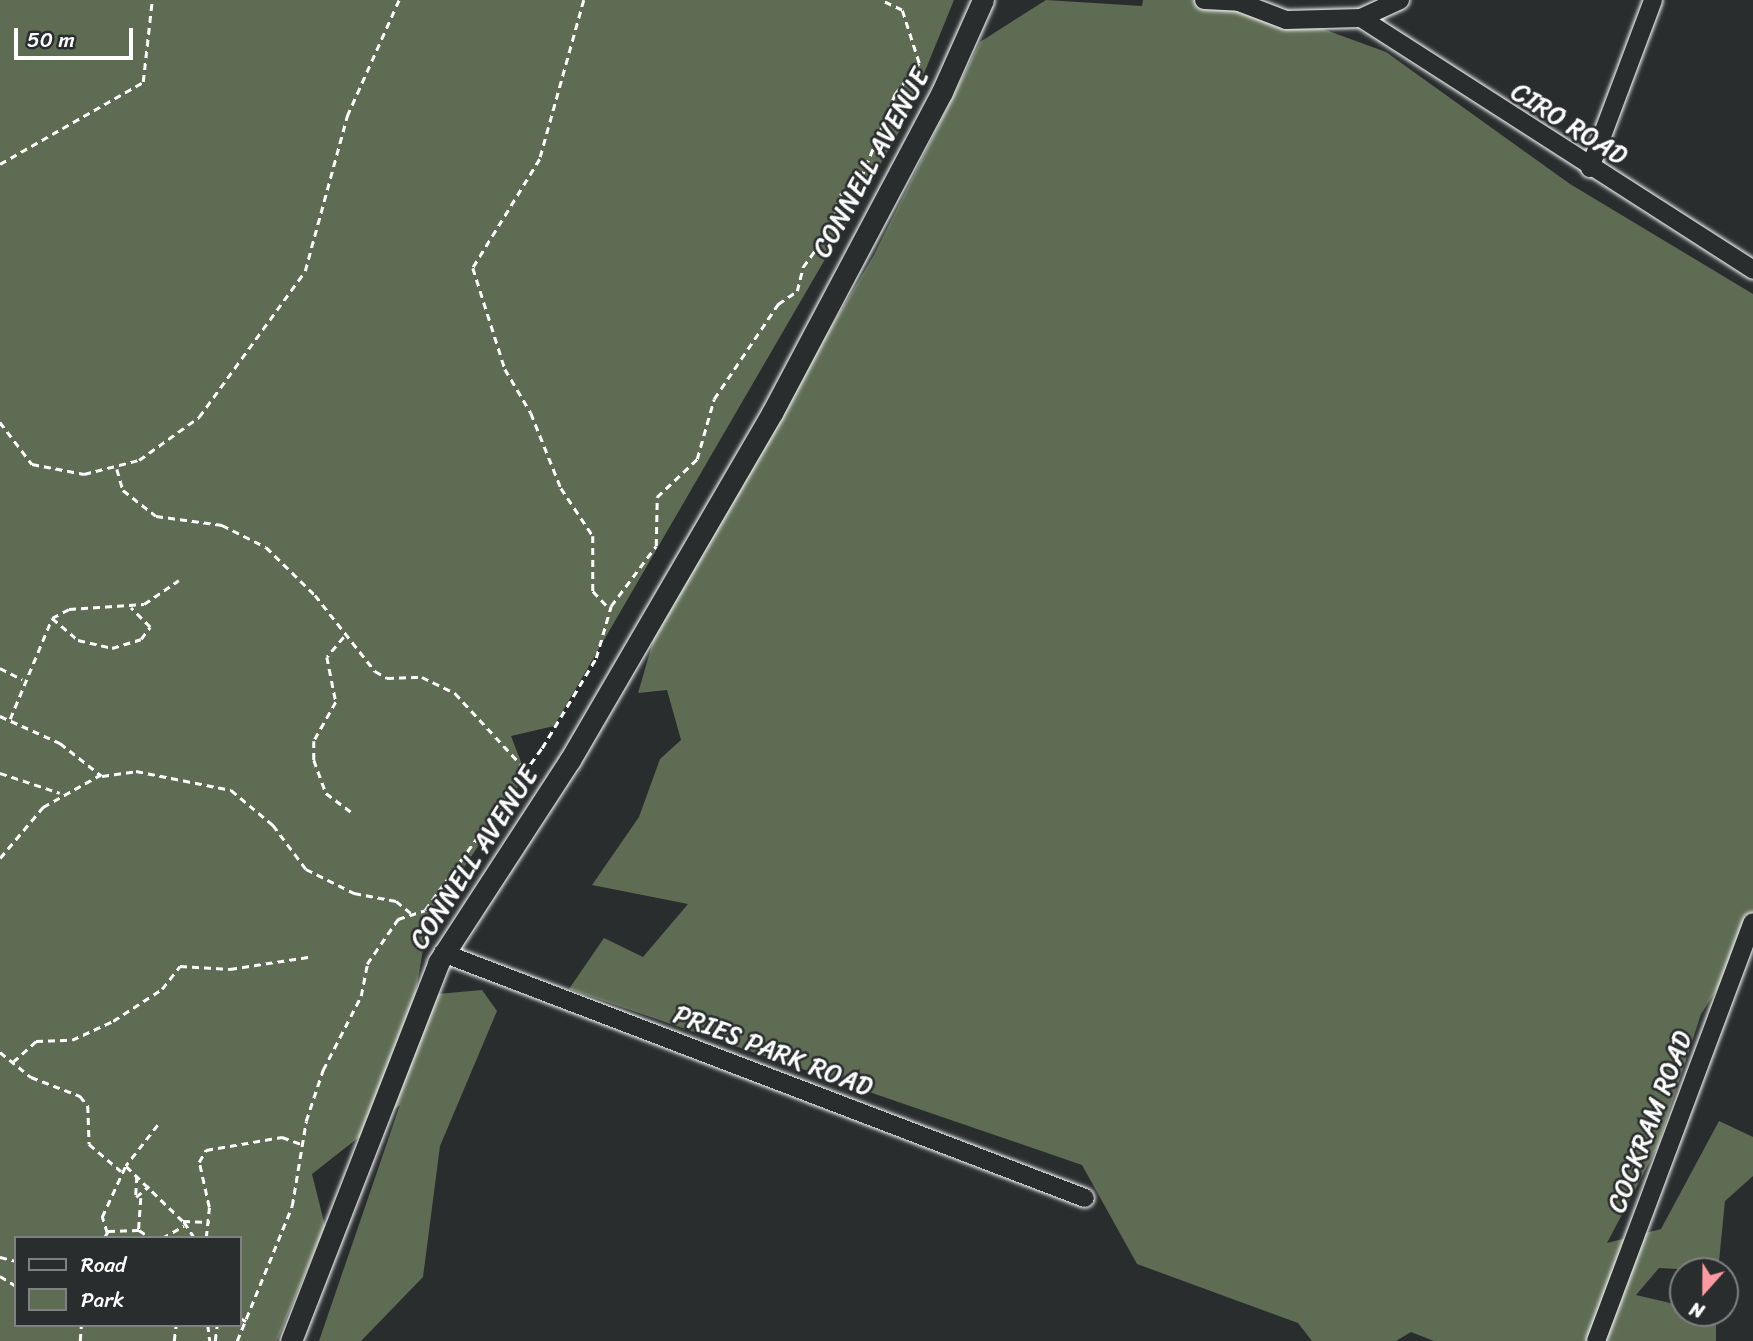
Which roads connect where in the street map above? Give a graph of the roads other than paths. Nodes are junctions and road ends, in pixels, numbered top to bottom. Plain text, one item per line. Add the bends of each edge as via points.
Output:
1 (983, 0) edge
2 (1204, 0) edge
3 (1400, 0) edge
4 (1653, 0) edge
5 (1239, 1) edge
6 (1361, 18) junction
7 (1590, 168) junction
8 (1753, 270) edge
9 (1753, 922) edge
10 (443, 953) junction
11 (1085, 1198) dead end
12 (291, 1341) edge
13 (1596, 1341) edge

1 - 10 street, CONNELL AVENUE via 937,103 800,350 766,399 736,466 570,760
2 - 5 street
3 - 6 street
4 - 7 street
5 - 6 street via 1286,20
6 - 7 street, CIRO ROAD
7 - 8 street, CIRO ROAD
9 - 13 street, COCKRAM ROAD
10 - 11 street, PRIES PARK ROAD
10 - 12 street, CONNELL AVENUE

